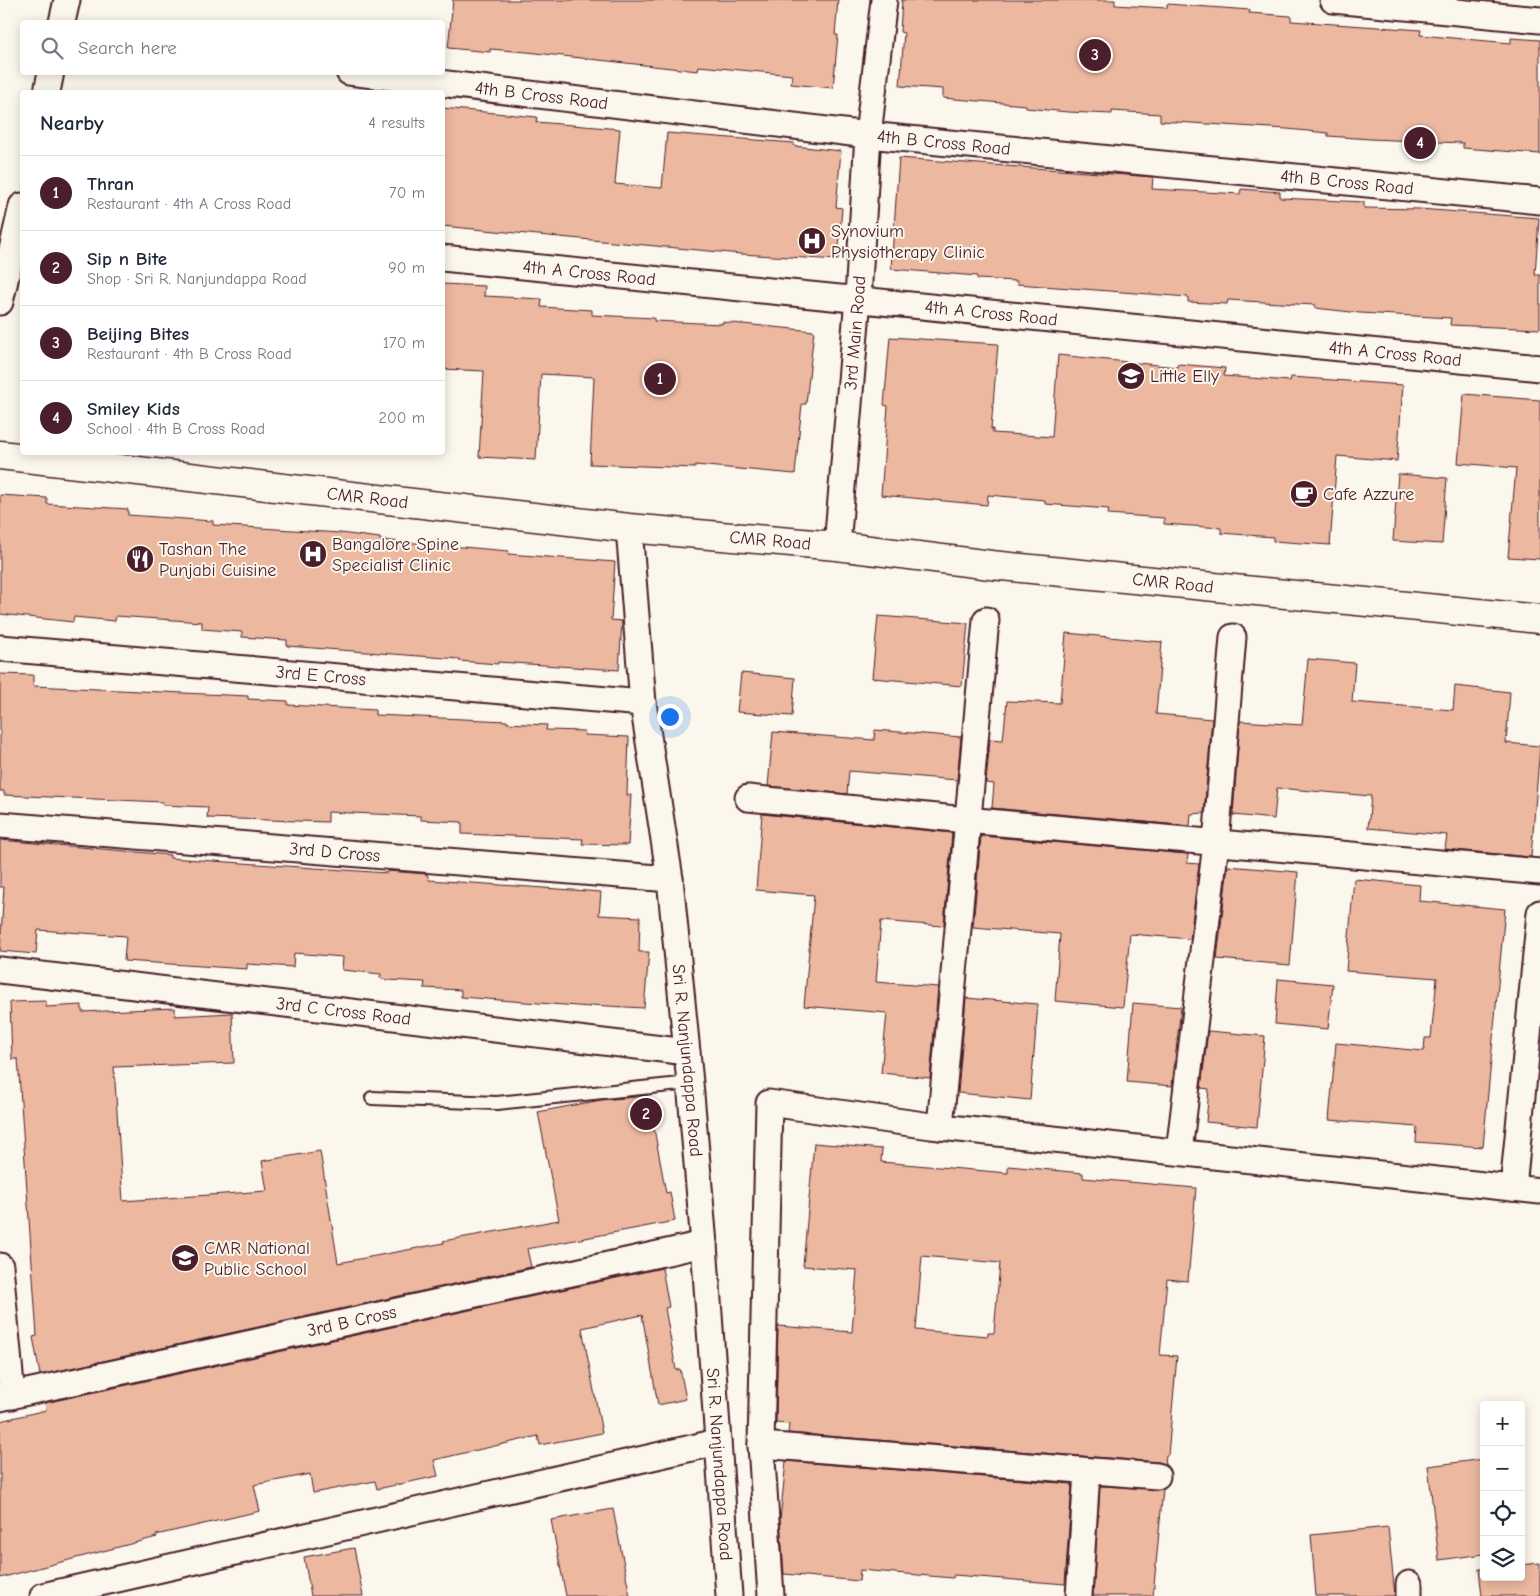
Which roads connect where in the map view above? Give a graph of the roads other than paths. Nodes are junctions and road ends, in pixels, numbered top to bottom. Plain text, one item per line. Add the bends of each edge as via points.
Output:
1 (67, 0) edge
2 (884, 0) edge
3 (1333, 0) edge
4 (62, 20) edge
5 (1540, 20) edge
6 (50, 75) edge
7 (375, 75) edge
8 (47, 90) edge
9 (868, 135) junction
10 (1540, 200) edge
11 (20, 221) edge
12 (445, 258) edge
13 (858, 298) junction
14 (0, 302) edge
15 (1540, 368) edge
16 (0, 455) edge
17 (629, 528) junction
18 (837, 546) junction
19 (1540, 619) edge
20 (986, 620) dead end
21 (1233, 637) dead end
22 (0, 648) edge
23 (643, 703) junction
24 (748, 798) dead end
25 (966, 820) junction
26 (0, 826) edge
27 (1216, 843) junction
28 (1540, 872) edge
29 (670, 879) junction
30 (1540, 913) edge
31 (0, 970) edge
32 (687, 1052) junction
33 (690, 1083) junction
34 (372, 1098) dead end
35 (940, 1127) junction
36 (1179, 1152) junction
37 (1513, 1188) junction
38 (1540, 1191) edge
39 (704, 1244) junction
40 (0, 1266) edge
41 (6, 1397) edge
42 (718, 1442) junction
43 (761, 1445) junction
44 (1087, 1472) junction
45 (1157, 1476) dead end
46 (43, 1596) edge
47 (729, 1596) edge
48 (771, 1596) edge
49 (1079, 1596) edge

1 - 4 street
2 - 9 street, 3rd Main Road
3 - 5 street
6 - 8 street
7 - 9 street, 4th B Cross Road
9 - 10 street, 4th B Cross Road
9 - 13 street, 3rd Main Road
11 - 14 street
12 - 13 street, 4th A Cross Road
13 - 15 street, 4th A Cross Road
13 - 18 street, 3rd Main Road
16 - 17 street, CMR Road
17 - 18 street, CMR Road
17 - 23 street, Sri R. Nanjundappa Road
18 - 19 street, CMR Road via 1001,566
20 - 25 street
21 - 27 street
22 - 23 street, 3rd E Cross
23 - 29 street, Sri R. Nanjundappa Road
24 - 25 street
25 - 27 street
25 - 35 street
26 - 29 street, 3rd D Cross
27 - 28 street
27 - 36 street
29 - 32 street, Sri R. Nanjundappa Road
30 - 37 street
31 - 32 street, 3rd C Cross Road
32 - 33 street, Sri R. Nanjundappa Road
33 - 34 lane via 498,1103
33 - 39 street, Sri R. Nanjundappa Road
35 - 36 street
35 - 43 street via 769,1104
36 - 37 street
37 - 38 street
39 - 41 street, 3rd B Cross
39 - 42 street, Sri R. Nanjundappa Road
40 - 41 street
42 - 46 street
42 - 47 street, Sri R. Nanjundappa Road
43 - 44 street
43 - 48 street
44 - 45 street
44 - 49 street

